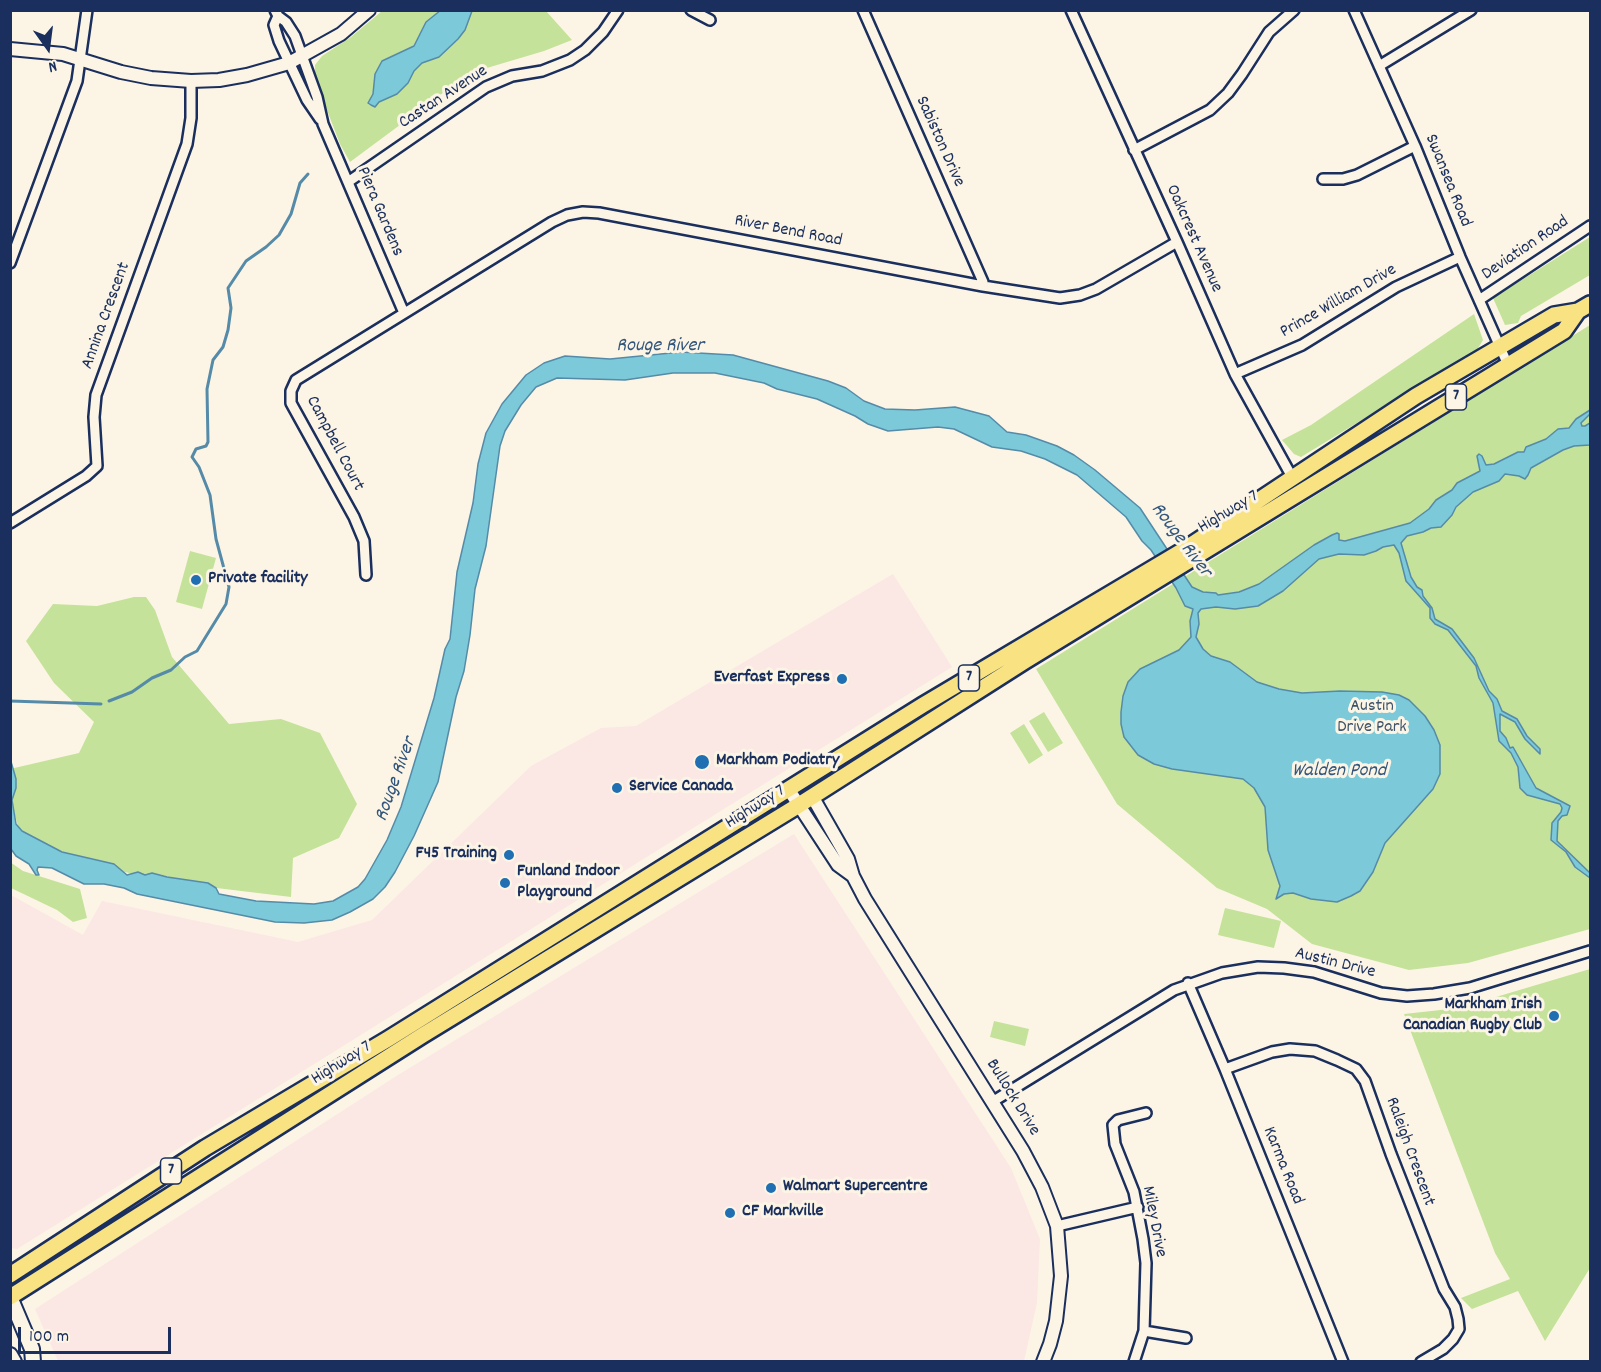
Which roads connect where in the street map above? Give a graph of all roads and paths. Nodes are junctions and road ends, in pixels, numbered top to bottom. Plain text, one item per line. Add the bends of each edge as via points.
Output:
1 (87, 10) edge
2 (369, 10) edge
3 (618, 10) edge
4 (690, 10) edge
5 (862, 10) edge
6 (1071, 10) edge
7 (1294, 10) edge
8 (1354, 10) edge
9 (1471, 10) edge
10 (276, 13) edge
11 (710, 20) dead end
12 (10, 50) edge
13 (303, 56) junction
14 (80, 59) junction
15 (289, 63) junction
16 (1379, 66) junction
17 (191, 81) junction
18 (323, 124) junction
19 (1415, 146) junction
20 (1134, 150) junction
21 (1323, 179) dead end
22 (348, 182) junction
23 (1590, 226) edge
24 (1177, 242) junction
25 (1460, 257) junction
26 (10, 263) edge
27 (983, 286) junction
28 (1479, 300) junction
29 (1584, 308) edge
30 (404, 313) junction
31 (1500, 348) junction
32 (1508, 365) junction
33 (1235, 374) junction
34 (1292, 477) junction
35 (10, 523) edge
36 (1185, 556) junction
37 (366, 575) dead end
38 (1140, 583) junction
39 (789, 790) junction
40 (812, 796) junction
41 (799, 805) junction
42 (854, 876) junction
43 (1590, 951) edge
44 (1188, 983) junction
45 (1225, 1069) junction
46 (992, 1102) junction
47 (1146, 1113) dead end
48 (1137, 1207) junction
49 (1057, 1226) junction
50 (10, 1275) edge
51 (10, 1297) edge
52 (1144, 1331) junction
53 (1186, 1338) dead end
54 (10, 1355) edge
55 (14, 1362) edge
56 (33, 1362) edge
57 (1043, 1362) edge
58 (1134, 1362) edge
59 (1342, 1362) edge
60 (1421, 1362) edge

1 - 14 street
2 - 13 street via 341,34
3 - 22 street, Castan Avenue via 603,32 570,60 486,87
4 - 11 street
5 - 27 street, Sabiston Drive
6 - 20 street, Oakcrest Avenue
7 - 20 street via 1269,32 1228,93 1210,110
8 - 16 street, Swansea Road
9 - 16 street
10 - 13 street, Piera Gardens via 295,36
10 - 15 street, Piera Gardens via 274,25
12 - 14 street via 55,52
13 - 15 street
13 - 18 street, Piera Gardens
14 - 17 street via 139,76
14 - 26 street via 74,91
15 - 17 street via 237,77
15 - 18 street, Piera Gardens
16 - 19 street, Swansea Road
17 - 35 street, Annina Crescent via 191,118 185,151 96,395 97,466
18 - 22 street, Piera Gardens
19 - 21 street via 1357,175
19 - 25 street, Swansea Road
20 - 24 street, Oakcrest Avenue
22 - 30 street, Piera Gardens
23 - 28 street, Deviation Road
24 - 27 street, River Bend Road via 1080,296 1060,298
24 - 33 street, Oakcrest Avenue
25 - 28 street, Swansea Road
25 - 33 street, Prince William Drive via 1396,286 1302,345
27 - 30 street, River Bend Road via 583,212 552,222
28 - 31 street, Swansea Road
29 - 31 main road, Highway 7 / 7 via 1554,315
29 - 32 main road, Highway 7 / 7 via 1564,331
30 - 37 street, Campbell Court via 306,373 296,380 291,391 291,403 364,541
31 - 32 street, Swansea Road
31 - 34 main road, Highway 7 / 7 via 1416,396
32 - 36 main road, Highway 7 / 7
33 - 34 street, Oakcrest Avenue
34 - 36 main road, Highway 7 / 7
36 - 38 main road, Highway 7 / 7
38 - 39 main road, Highway 7 / 7 via 923,705
38 - 40 main road, Highway 7 / 7
39 - 41 street, Bullock Drive
39 - 50 main road, Highway 7 / 7 via 205,1148
40 - 41 main road, Highway 7 / 7
40 - 42 street, Bullock Drive via 848,858
41 - 42 street, Bullock Drive via 838,866
41 - 51 main road, Highway 7 / 7 via 423,1035
42 - 46 street, Bullock Drive
43 - 44 street, Austin Drive via 1470,988 1434,994 1381,993 1314,972 1284,968 1222,972
44 - 45 street, Karma Road
44 - 46 street, Austin Drive
45 - 59 street, Karma Road
45 - 60 street, Raleigh Crescent via 1290,1049 1315,1051 1337,1060 1356,1069 1365,1080 1458,1319 1459,1329 1453,1339
46 - 49 street, Bullock Drive via 1033,1168
47 - 48 street, Miley Drive via 1113,1125 1115,1144
48 - 49 street
48 - 52 street, Miley Drive via 1146,1263
49 - 57 street, Bullock Drive via 1060,1298
51 - 56 main road via 32,1349
52 - 53 street
52 - 58 street, Miley Drive
54 - 55 main road

